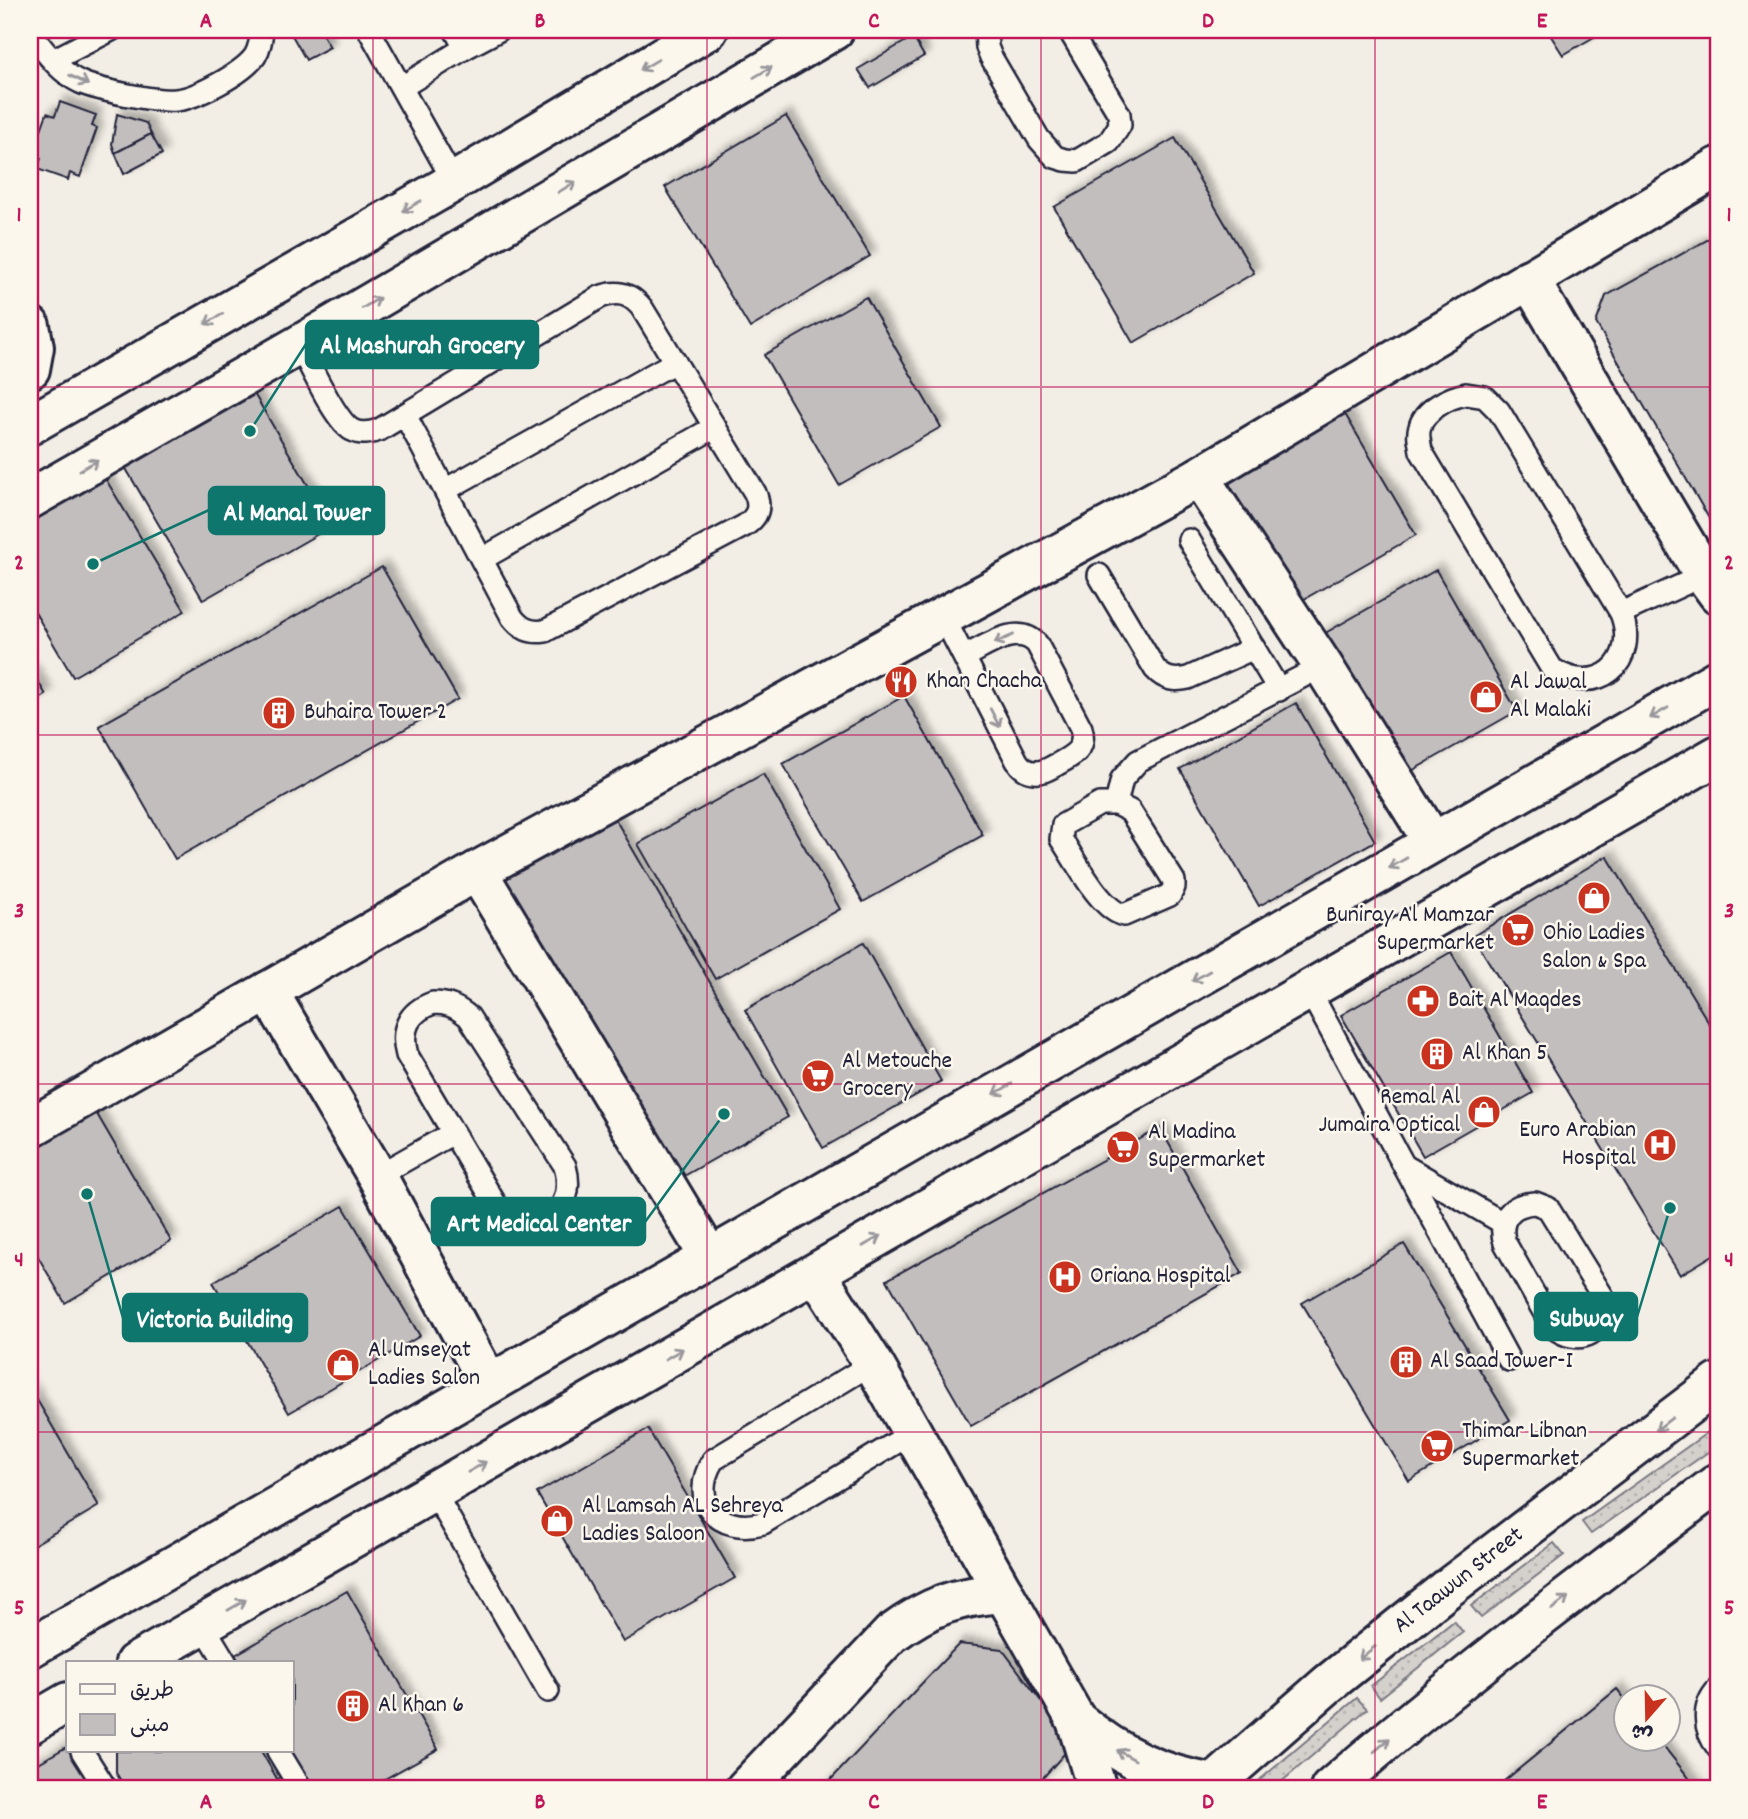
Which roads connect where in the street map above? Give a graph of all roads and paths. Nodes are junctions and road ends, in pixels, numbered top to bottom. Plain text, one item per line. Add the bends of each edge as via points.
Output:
1 (111, 30) edge
2 (262, 30) edge
3 (369, 30) edge
4 (499, 30) edge
5 (708, 30) edge
6 (834, 30) edge
7 (986, 30) edge
8 (1069, 30) edge
9 (30, 33) edge
10 (460, 39) edge
11 (53, 60) junction
12 (402, 87) junction
13 (1718, 167) edge
14 (454, 182) junction
15 (1529, 279) junction
16 (30, 326) edge
17 (299, 345) junction
18 (675, 362) junction
19 (30, 369) edge
20 (405, 415) junction
21 (30, 425) edge
22 (715, 427) junction
23 (1199, 477) junction
24 (444, 490) junction
25 (30, 499) edge
26 (1189, 540) dead end
27 (482, 559) junction
28 (1099, 575) dead end
29 (1711, 585) edge
30 (1621, 613) junction
31 (943, 616) junction
32 (1254, 648) junction
33 (964, 657) junction
34 (1324, 666) junction
35 (1718, 679) edge
36 (1279, 690) junction
37 (1718, 755) edge
38 (1116, 804) junction
39 (1433, 842) junction
40 (477, 871) junction
41 (1309, 990) junction
42 (268, 991) junction
43 (30, 1128) edge
44 (453, 1133) junction
45 (1404, 1165) junction
46 (377, 1176) junction
47 (1503, 1223) junction
48 (710, 1258) junction
49 (816, 1273) junction
50 (1509, 1360) dead end
51 (873, 1363) junction
52 (1718, 1383) edge
53 (489, 1384) junction
54 (912, 1433) junction
55 (1718, 1483) edge
56 (434, 1492) junction
57 (1004, 1593) junction
58 (203, 1625) junction
59 (30, 1648) edge
60 (139, 1661) edge
61 (225, 1661) edge
62 (1718, 1689) edge
63 (548, 1691) dead end
64 (1076, 1720) junction
65 (1718, 1748) edge
66 (83, 1752) edge
67 (279, 1752) edge
68 (1211, 1787) edge
69 (106, 1789) edge
70 (301, 1789) edge
71 (745, 1789) edge
72 (1097, 1789) edge
73 (1331, 1789) edge

1 - 11 lane
11 -> 2 lane via 70,76 92,86 177,100 200,93 249,63 257,53
3 - 12 lane
4 - 10 lane
5 -> 14 street
17 -> 6 street
7 - 8 lane via 991,57 1039,139 1055,157 1077,161 1109,142 1120,125 1119,114
9 - 11 lane
10 - 12 lane
12 - 14 lane
13 - 15 street
14 -> 21 street
15 - 23 street
15 - 29 street
16 - 19 street via 34,347
17 - 20 lane via 338,417 351,430 379,430
25 -> 17 street
18 - 20 lane via 636,299 608,293
18 - 22 lane
18 - 24 lane
20 - 24 lane
22 - 27 lane
22 - 27 lane via 758,501 756,517 744,526 545,631 518,625
23 - 31 street
23 - 34 street
24 - 27 lane
26 - 32 lane
28 - 32 lane via 1161,676 1188,678
29 - 30 lane
30 - 30 lane via 1493,404 1476,394 1456,395 1424,417 1419,428 1421,450 1552,668 1581,680 1611,671 1627,644
31 - 33 lane
31 - 40 street
32 - 36 lane
33 -> 33 lane via 1021,766 1041,772 1077,754 1082,728 1031,638 1008,636
34 - 36 lane
34 - 39 street
35 -> 39 street
36 - 38 lane via 1138,761 1122,779
37 - 41 street
38 - 38 lane via 1100,804 1069,821 1063,825 1060,839 1106,906 1124,915 1168,897 1174,887 1130,811
39 -> 48 street
40 - 42 street
40 - 48 street
41 - 45 lane
49 -> 41 street
42 - 43 street
42 - 46 street
44 - 44 lane via 507,1216 536,1223 550,1219 561,1208 568,1195 565,1166 469,1017 447,1003 433,1003 410,1017 403,1042
44 - 46 lane
45 - 47 lane
45 - 50 lane
46 - 53 street
47 - 47 lane via 1505,1243 1552,1326 1572,1338 1595,1330 1602,1321 1603,1297 1548,1208 1521,1203 1509,1211
48 - 53 street
49 - 51 street
56 -> 49 street
51 - 54 street
51 - 54 lane via 713,1460 703,1486 705,1499 722,1521 749,1527 762,1523
52 -> 68 street, Al Taawun Street via 1437,1597 1328,1684
53 - 59 street
54 - 57 street
73 -> 55 street via 1506,1645
58 -> 56 street
56 - 63 lane
57 - 64 street
57 - 71 street via 943,1603 891,1634
58 - 60 street
58 - 61 lane
62 - 65 lane via 1706,1716
68 -> 64 street via 1153,1769
64 - 72 street
66 - 69 lane
67 - 70 lane

